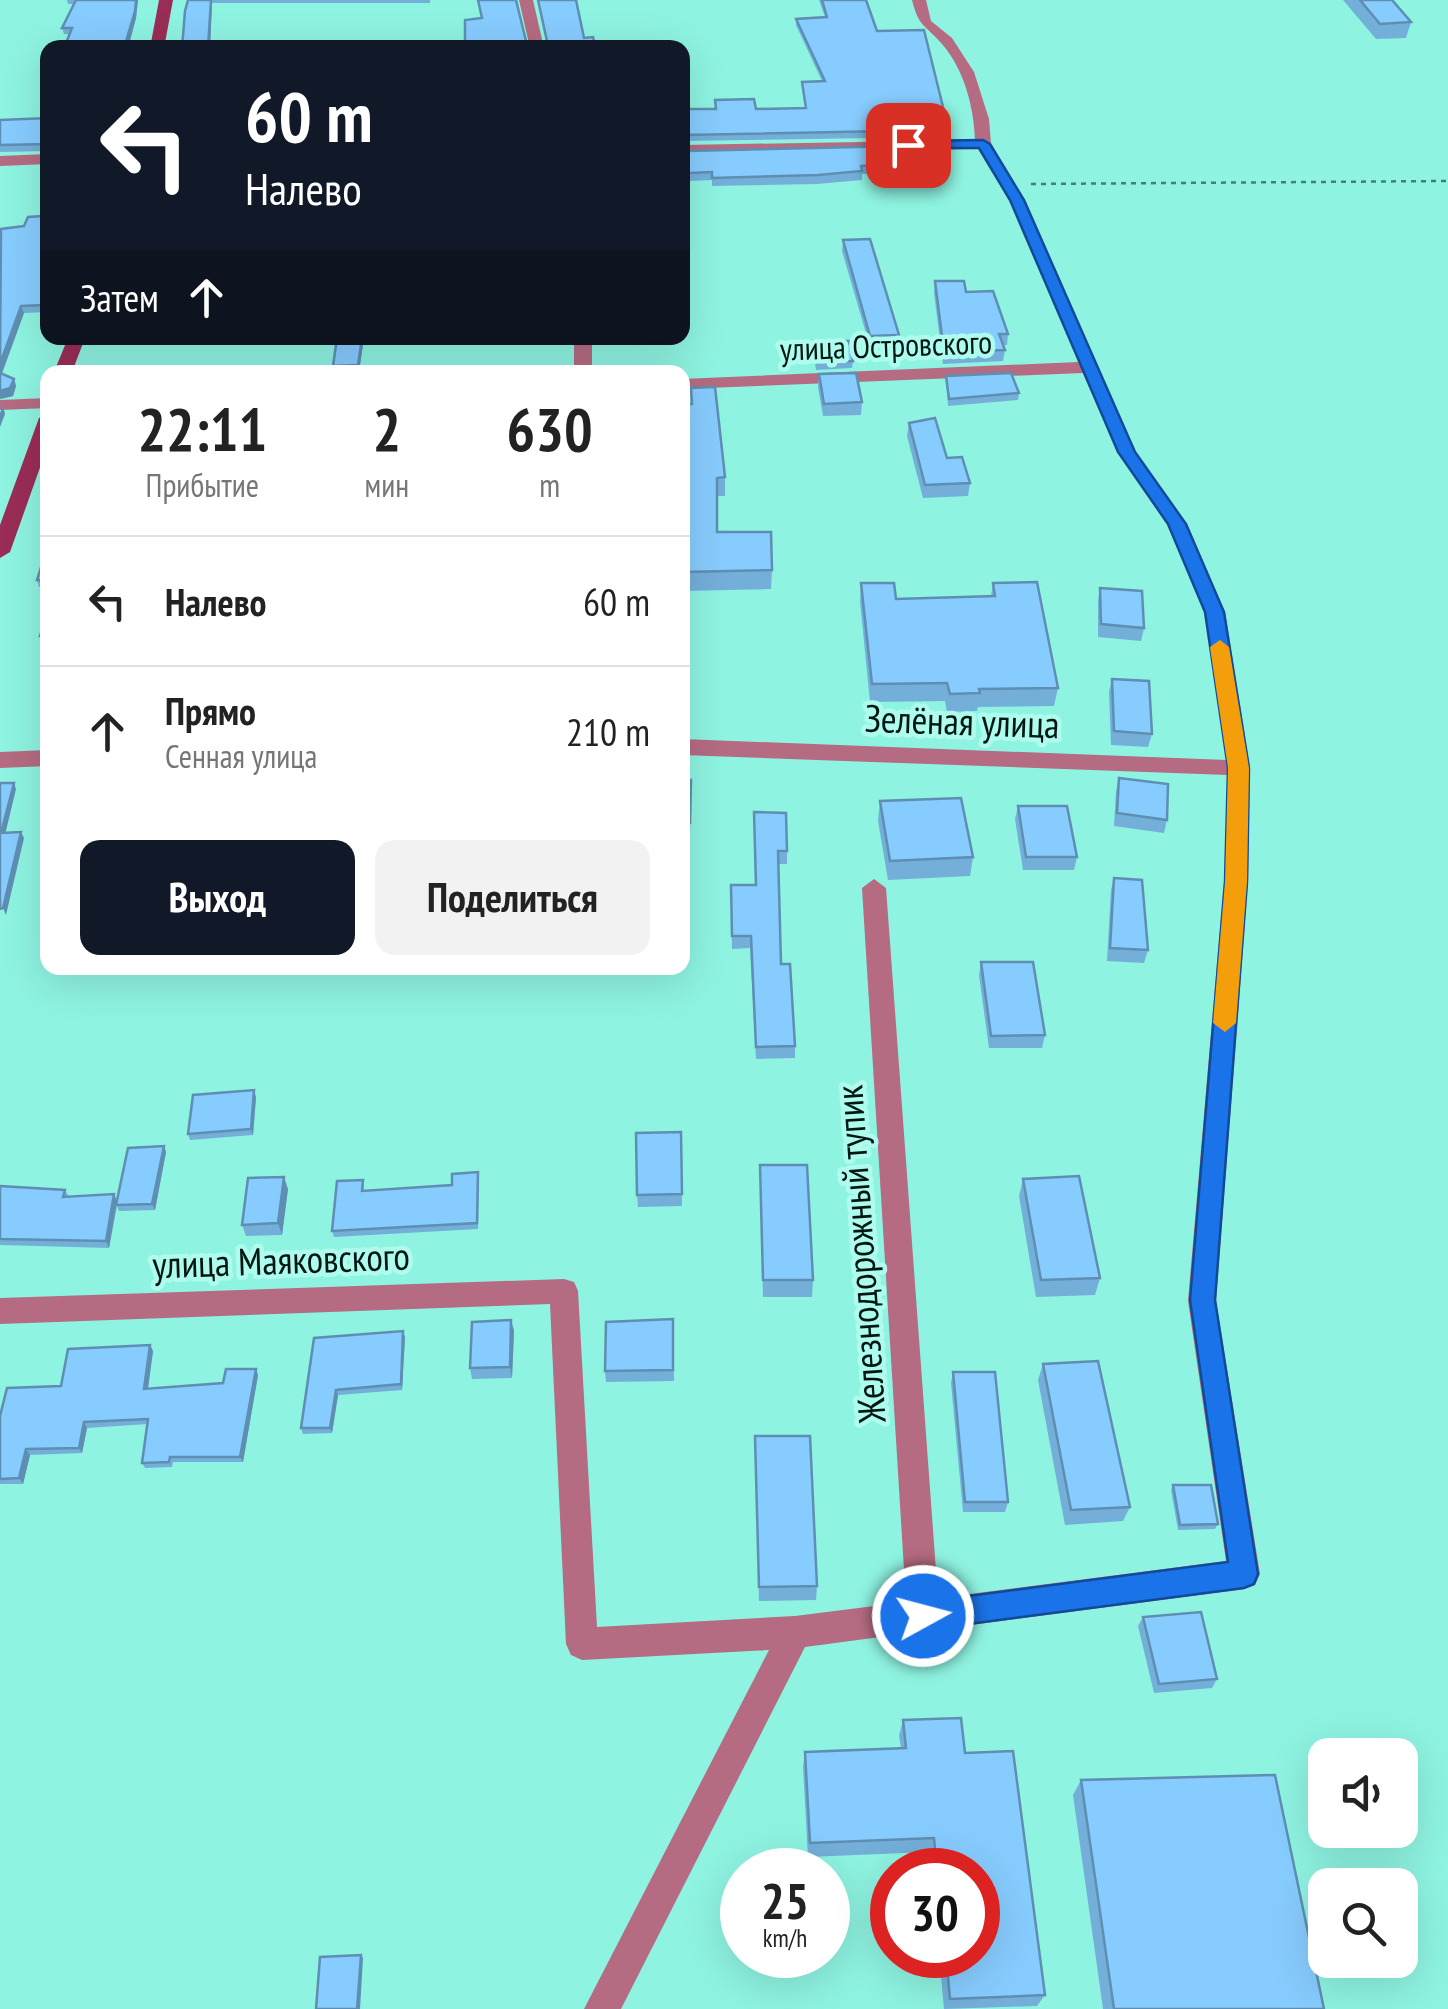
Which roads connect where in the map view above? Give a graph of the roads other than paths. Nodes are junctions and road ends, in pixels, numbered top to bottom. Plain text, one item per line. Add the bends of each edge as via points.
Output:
1 (166, 0) edge
2 (526, 0) edge
3 (919, 0) edge
4 (159, 40) edge
5 (535, 40) edge
6 (983, 144) junction
7 (690, 150) edge
8 (40, 159) edge
9 (0, 160) edge
10 (1091, 367) junction
11 (690, 384) edge
12 (40, 404) edge
13 (0, 405) edge
14 (40, 440) edge
15 (0, 552) edge
16 (690, 746) edge
17 (40, 758) edge
18 (0, 760) edge
19 (1238, 768) junction
20 (874, 888) dead end
21 (0, 1312) edge
22 (923, 1616) junction
23 (795, 1632) junction
24 (602, 2009) edge

1 - 4 street
2 - 5 street
3 - 6 street via 925,23 967,72
6 - 7 street
6 - 10 street via 1017,200
8 - 9 street
10 - 11 street, улица Островского
10 - 19 street via 1126,452 1177,524 1214,612
12 - 13 street
14 - 15 street
16 - 19 street, Зелёная улица
17 - 18 street
19 - 22 street via 1236,882 1202,1300 1244,1574
20 - 22 street, Железнодорожный тупик
21 - 23 street, улица Маяковского via 564,1291 582,1644
22 - 23 street
23 - 24 street

